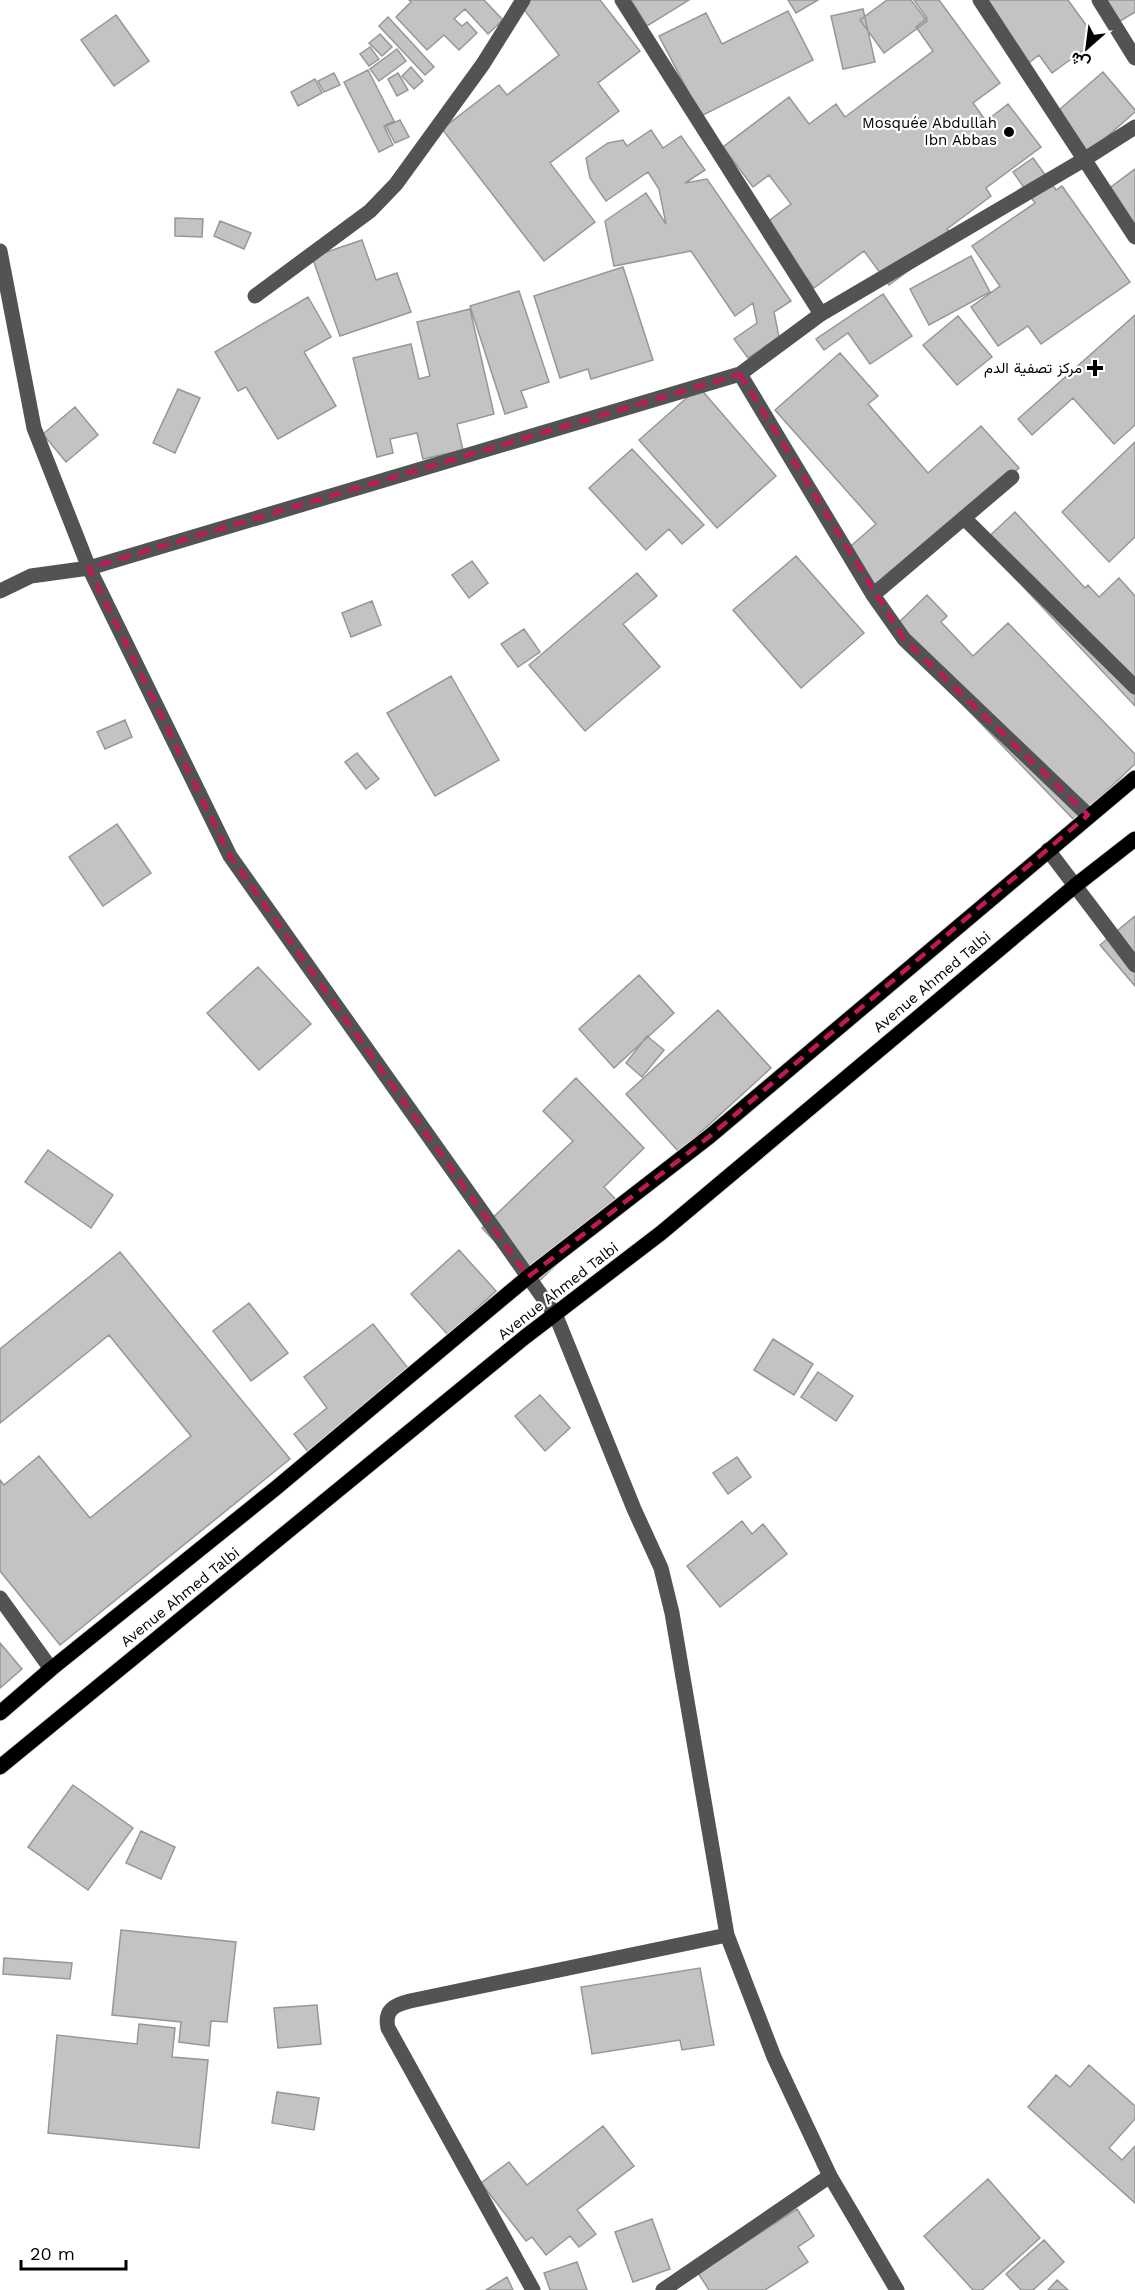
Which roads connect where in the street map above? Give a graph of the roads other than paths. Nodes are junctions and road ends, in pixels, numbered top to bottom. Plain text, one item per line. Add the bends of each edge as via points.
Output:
1 (523, 0) edge
2 (622, 0) edge
3 (980, 0) edge
4 (1099, 0) edge
5 (1135, 58) edge
6 (1135, 127) edge
7 (1085, 159) junction
8 (1135, 237) edge
9 (0, 251) edge
10 (255, 296) dead end
11 (821, 314) junction
12 (740, 374) junction
13 (1012, 477) dead end
14 (964, 518) junction
15 (89, 568) junction
16 (0, 591) edge
17 (873, 595) junction
18 (1135, 687) edge
19 (1135, 778) edge
20 (1088, 815) junction
21 (1135, 839) edge
22 (1048, 849) junction
23 (1076, 885) junction
24 (1135, 965) edge
25 (528, 1277) junction
26 (555, 1316) junction
27 (0, 1598) edge
28 (51, 1669) junction
29 (0, 1713) edge
30 (0, 1767) edge
31 (727, 1935) junction
32 (830, 2176) junction
33 (533, 2290) edge
34 (663, 2290) edge
35 (897, 2290) edge

1 - 10 street via 483,64 396,184 370,211
2 - 11 street
3 - 7 street
4 - 5 street
6 - 7 street
7 - 8 street
7 - 11 street
9 - 15 street via 34,428
11 - 12 street
12 - 15 street
12 - 17 street
13 - 14 street
14 - 17 street
14 - 18 street
15 - 16 street via 31,576
15 - 25 street via 230,856
17 - 20 street via 904,639
19 - 20 main road
20 - 22 main road
21 - 23 main road, Avenue Ahmed Talbi
22 - 23 street
22 - 25 main road via 710,1136
23 - 24 street
23 - 26 main road, Avenue Ahmed Talbi via 661,1233
25 - 26 street
25 - 28 main road via 276,1488
26 - 30 main road, Avenue Ahmed Talbi
26 - 31 street via 661,1568
27 - 28 street
28 - 29 main road
31 - 32 street via 774,2057
31 - 33 street via 410,2001 388,2013 388,2028
32 - 34 street
32 - 35 street

